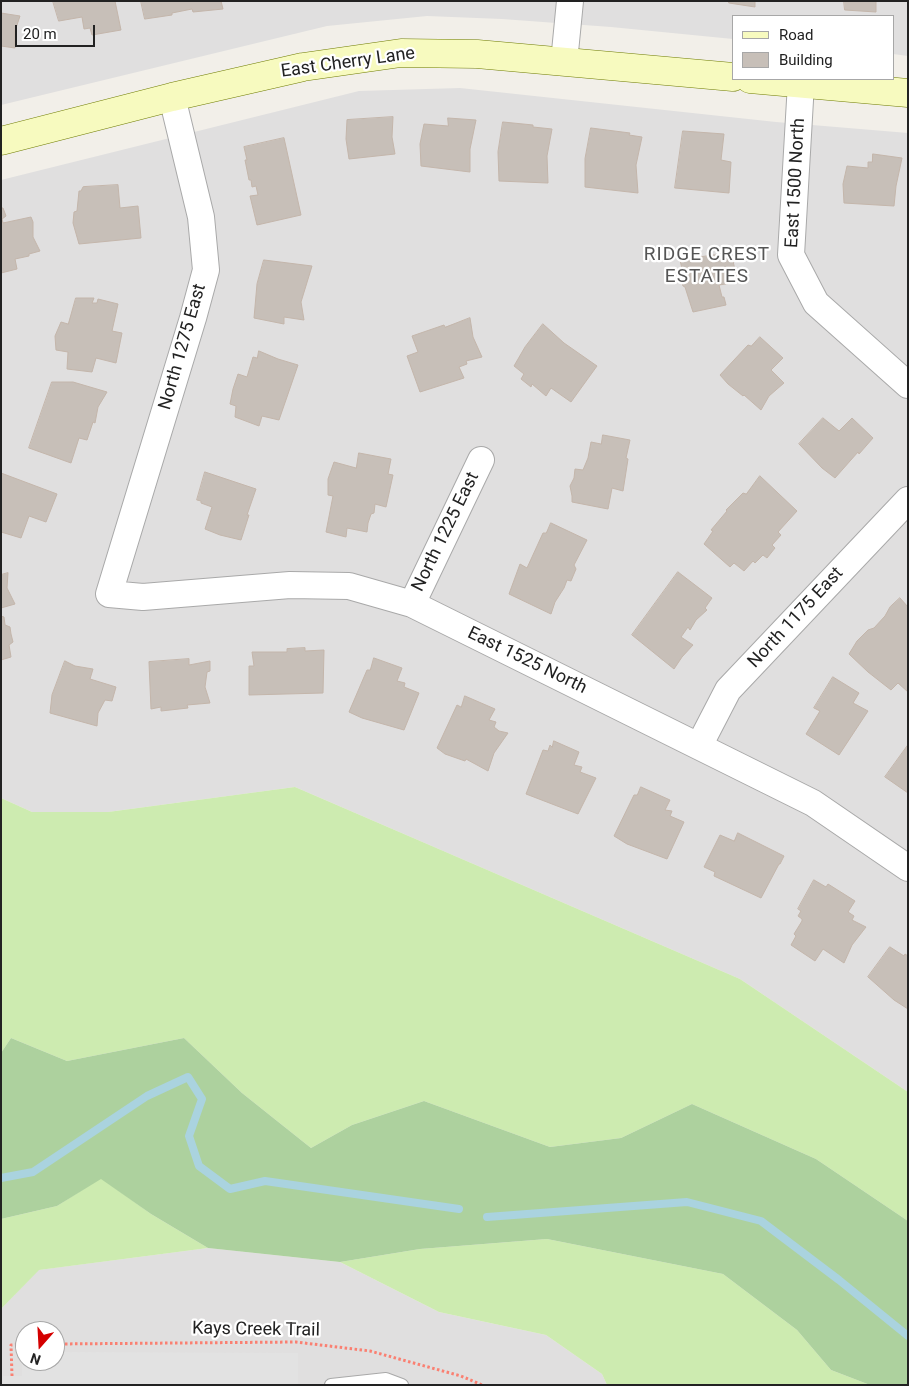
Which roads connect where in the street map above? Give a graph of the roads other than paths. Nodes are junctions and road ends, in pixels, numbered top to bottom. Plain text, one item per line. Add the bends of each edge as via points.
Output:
1 (570, 1) edge
2 (564, 62) junction
3 (732, 77) edge
4 (763, 80) edge
5 (801, 83) junction
6 (908, 93) edge
7 (172, 97) junction
8 (1, 142) edge
9 (908, 385) edge
10 (480, 460) dead end
11 (908, 500) edge
12 (109, 594) joint
13 (412, 604) junction
14 (699, 746) junction
15 (908, 868) edge
16 (331, 1385) edge
17 (402, 1385) edge

1 - 2 street
2 - 3 street, East Cherry Lane
2 - 7 street, East Cherry Lane via 477,54 400,53 303,67
4 - 5 street
5 - 6 street
5 - 9 street, East 1500 North via 791,255 816,303
7 - 8 street, East Cherry Lane
7 - 12 street, North 1275 East via 201,217 206,270
10 - 13 street, North 1225 East
11 - 14 street, North 1175 East via 728,690
12 - 13 street, East 1525 North via 143,597 290,585 349,586
13 - 14 street, East 1525 North
14 - 15 street, East 1525 North via 813,803
16 - 17 lane via 386,1379

